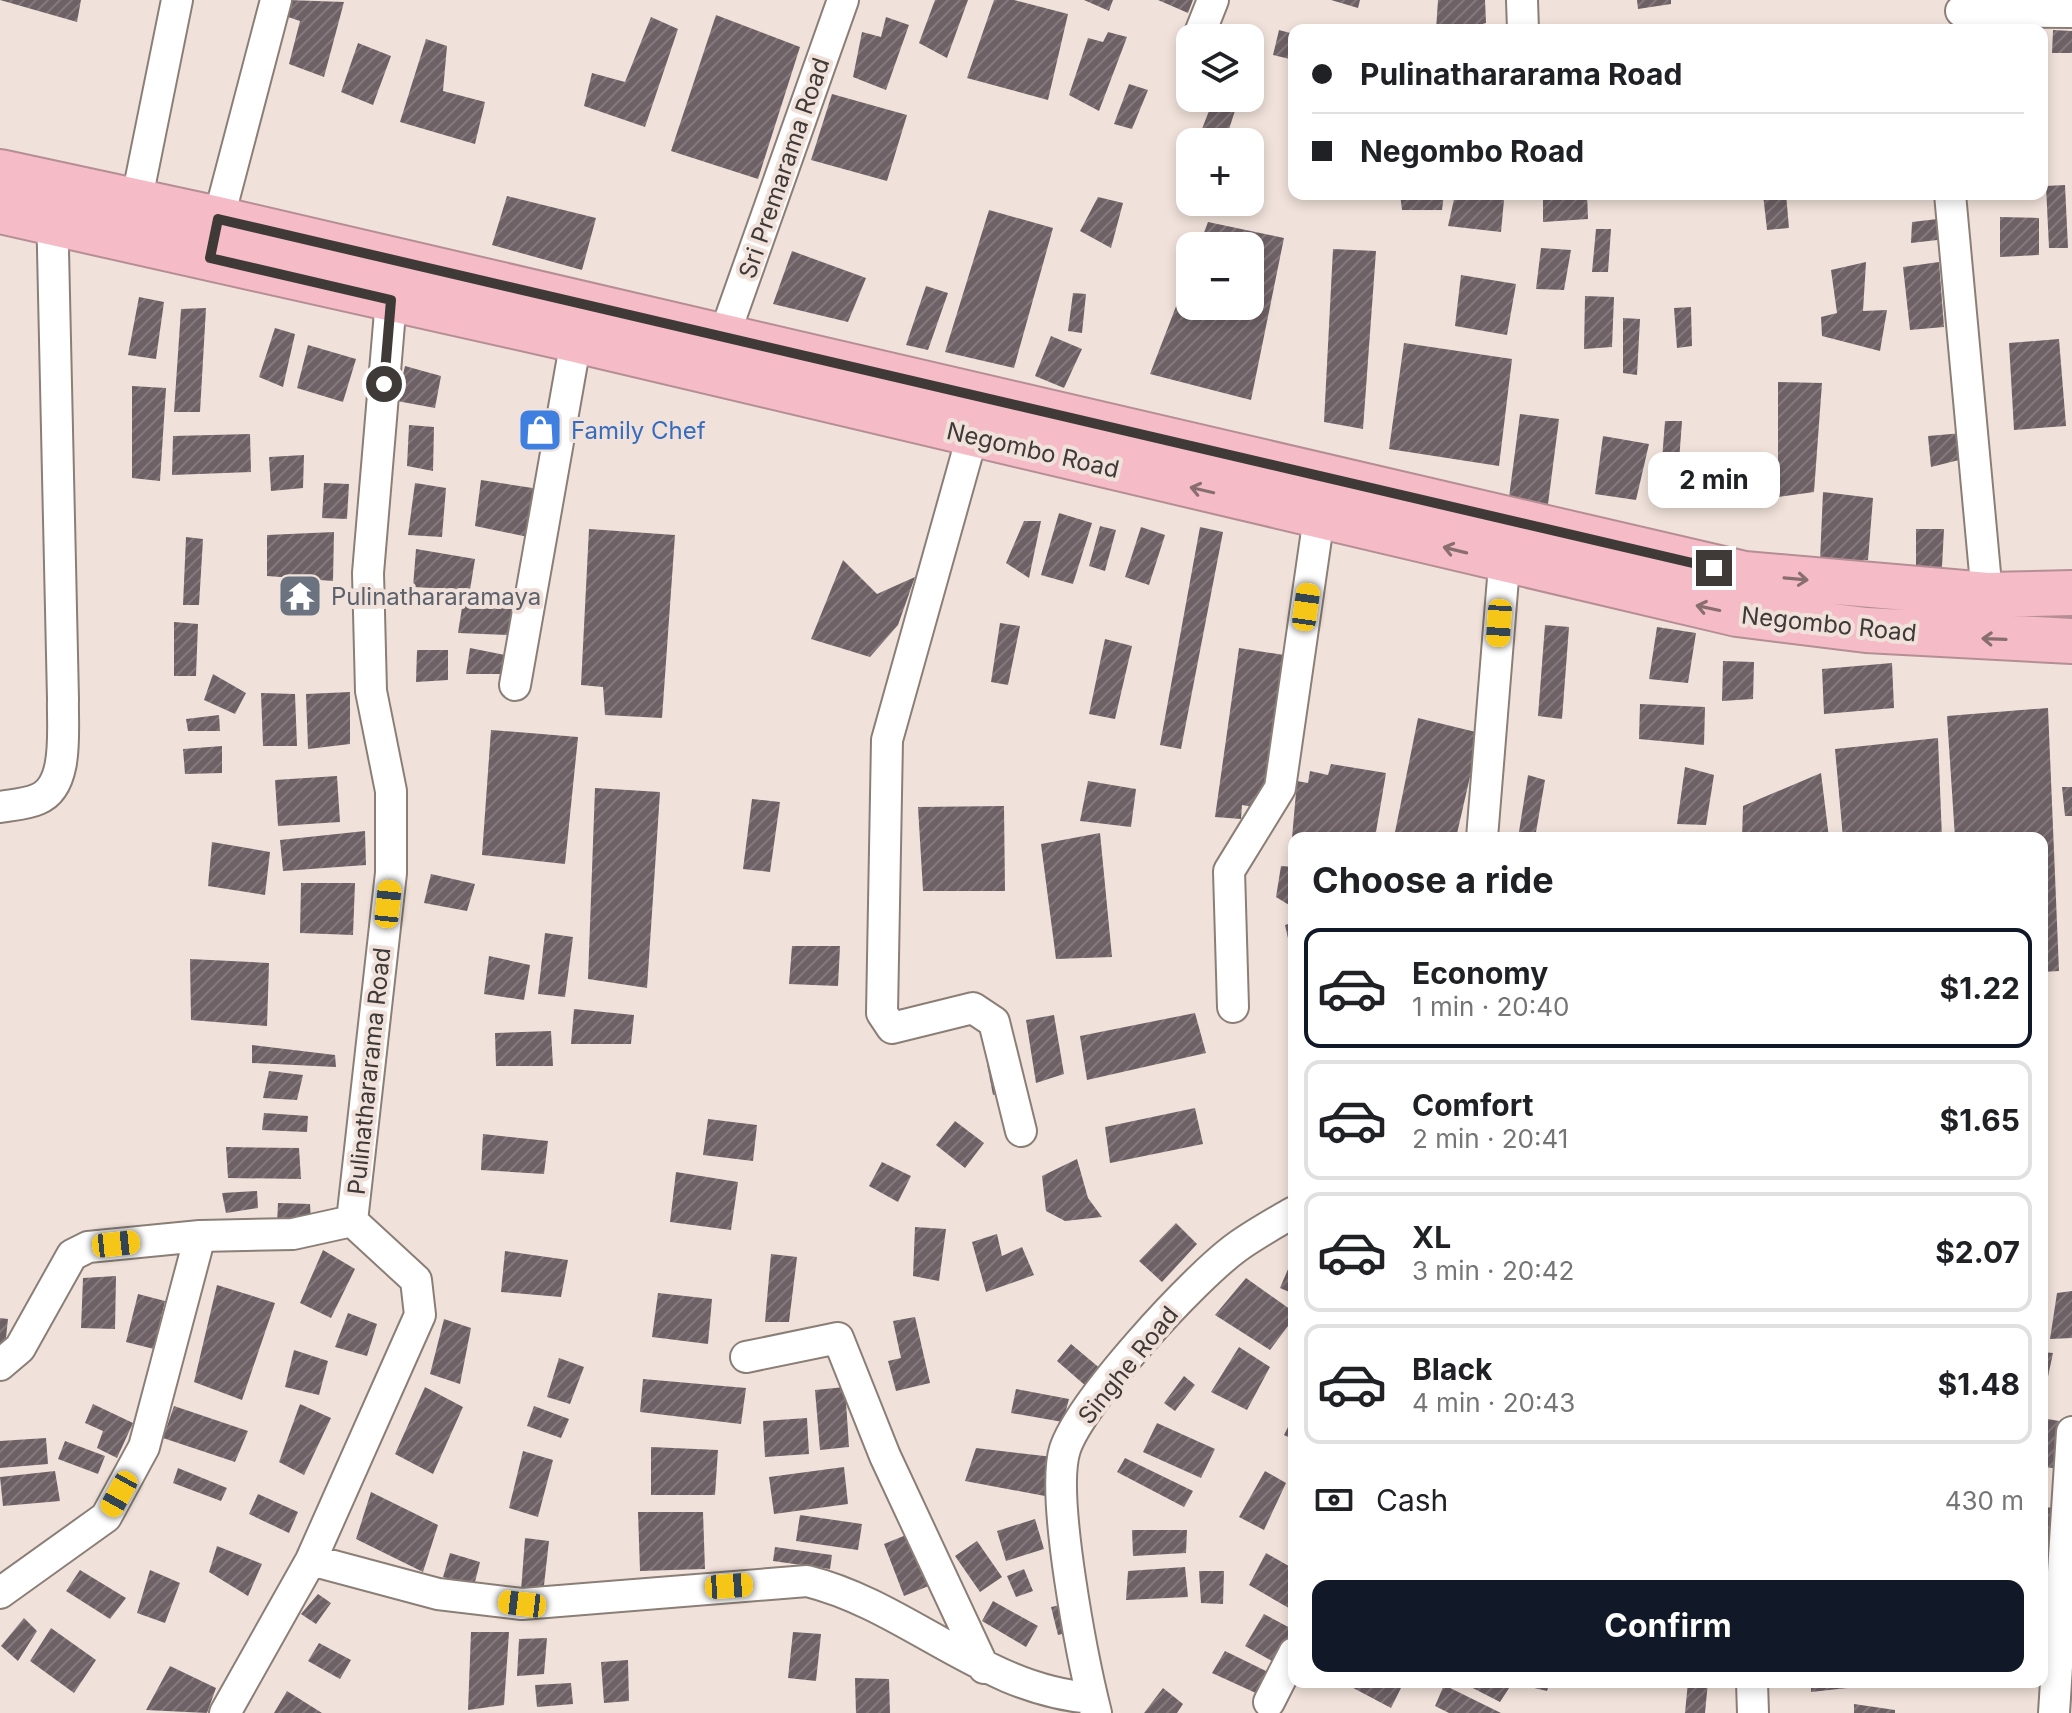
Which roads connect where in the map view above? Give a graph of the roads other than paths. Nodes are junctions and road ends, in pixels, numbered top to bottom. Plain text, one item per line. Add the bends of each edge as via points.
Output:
1 (177, 0) edge
2 (276, 0) edge
3 (843, 0) edge
4 (1213, 0) edge
5 (1522, 0) edge
6 (2072, 12) edge
7 (1961, 14) edge
8 (1204, 24) edge
9 (1523, 24) edge
10 (0, 172) edge
11 (1951, 200) edge
12 (52, 203) junction
13 (0, 211) edge
14 (132, 220) junction
15 (214, 238) junction
16 (391, 300) junction
17 (724, 336) junction
18 (576, 340) junction
19 (978, 416) junction
20 (1319, 517) junction
21 (1506, 541) junction
22 (2072, 593) edge
23 (1987, 595) junction
24 (2072, 641) edge
25 (515, 685) dead end
26 (0, 807) edge
27 (1482, 832) edge
28 (1233, 1007) dead end
29 (1021, 1131) dead end
30 (1288, 1216) edge
31 (352, 1221) junction
32 (200, 1236) junction
33 (746, 1357) dead end
34 (0, 1365) edge
35 (2072, 1432) edge
36 (311, 1560) junction
37 (0, 1593) edge
38 (1288, 1665) edge
39 (984, 1668) junction
40 (1752, 1688) edge
41 (1269, 1702) dead end
42 (1094, 1706) edge
43 (225, 1713) edge
44 (1753, 1713) edge
45 (2054, 1713) edge

1 - 14 street
2 - 15 street
3 - 17 street, Sri Premarama Road
4 - 8 street
5 - 9 street
6 - 7 street
10 - 12 highway, Negombo Road
11 - 23 street
12 - 13 highway, Negombo Road
12 - 14 highway, Negombo Road
12 - 26 street via 61,758 56,782 40,799
14 - 15 highway, Negombo Road
15 - 16 highway, Negombo Road
15 - 17 highway, Negombo Road
16 - 18 highway, Negombo Road
16 - 31 street, Pulinathararama Road via 368,573 371,691 391,791 391,873
17 - 19 highway, Negombo Road
18 - 19 highway, Negombo Road
18 - 25 street
20 -> 19 highway, Negombo Road
19 - 21 highway, Negombo Road
19 - 29 street via 887,740 882,1013 892,1028 973,1008 994,1022
21 -> 20 highway, Negombo Road
20 - 28 street via 1280,788 1229,871
21 -> 23 highway, Negombo Road via 1744,574
24 -> 21 highway, Negombo Road via 1866,630 1737,614
21 - 27 street
22 - 23 highway, Negombo Road
30 - 42 street, Singhe Road via 1237,1246 1192,1286 1086,1409 1065,1450 1060,1496
31 - 32 street via 293,1234
31 - 36 street via 416,1280 420,1315
32 - 34 street via 88,1247 72,1255 20,1348
32 - 37 street via 144,1447 106,1517
33 - 39 street via 838,1338 885,1456
35 - 45 street
36 - 39 street via 438,1594 522,1604 807,1581 844,1590
36 - 43 street
38 - 41 street
39 - 42 street
40 - 44 street

